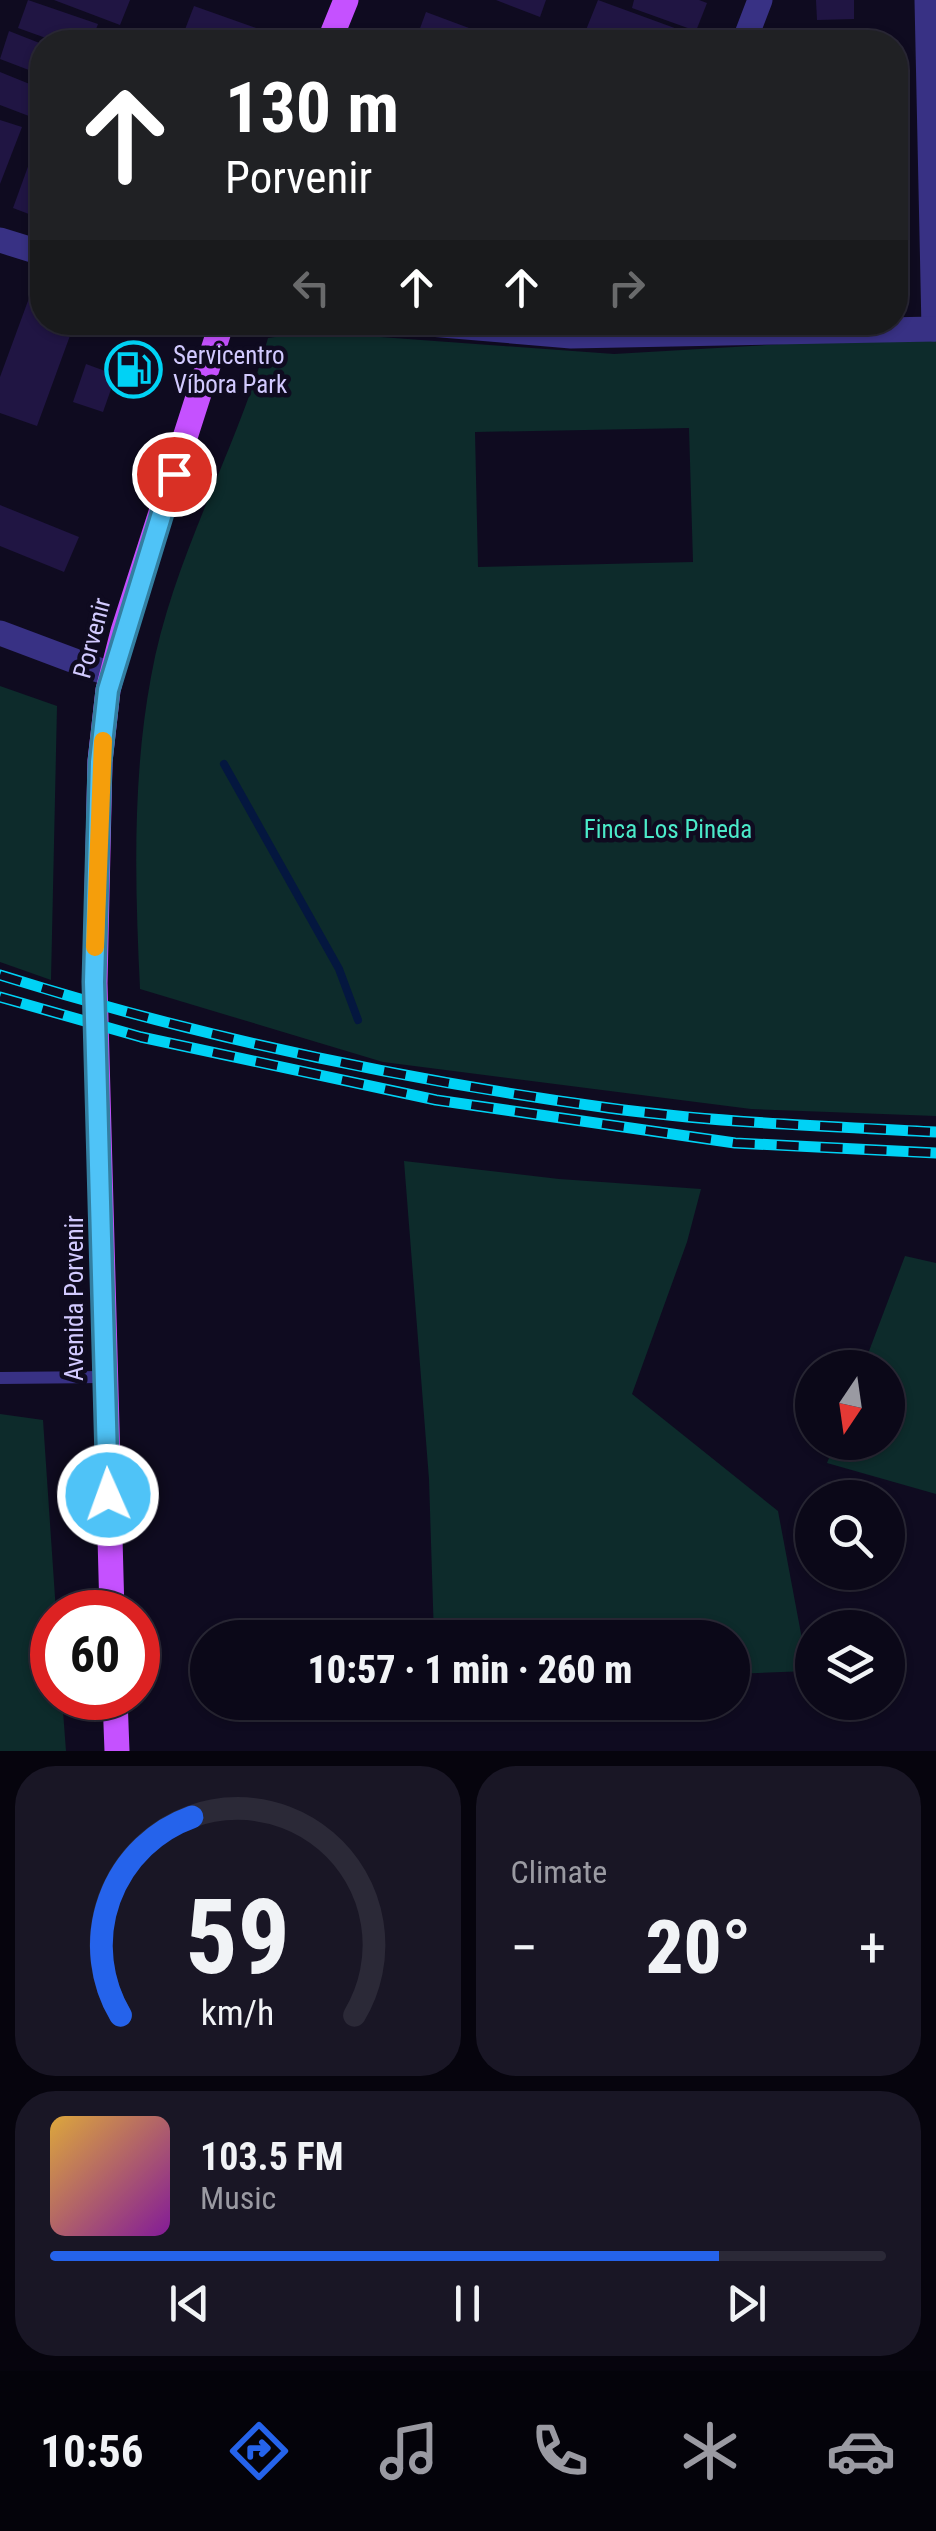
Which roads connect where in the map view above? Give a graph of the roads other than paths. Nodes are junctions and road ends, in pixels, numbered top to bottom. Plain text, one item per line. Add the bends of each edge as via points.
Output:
1 (346, 0) edge
2 (760, 0) edge
3 (927, 0) edge
4 (335, 30) edge
5 (749, 30) edge
6 (0, 240) edge
7 (30, 249) edge
8 (908, 329) edge
9 (935, 329) edge
10 (218, 335) edge
11 (0, 633) edge
12 (112, 675) junction
13 (94, 982) joint
14 (104, 1377) junction
15 (0, 1378) edge
16 (111, 1590) edge
17 (116, 1720) edge
18 (117, 1751) edge

1 - 4 main road
2 - 5 street
3 - 9 street
6 - 7 street
8 - 9 street
10 - 12 main road, Porvenir
11 - 12 street
12 - 13 main road, Porvenir via 95,852
13 - 14 main road, Avenida Porvenir
14 - 15 lane
14 - 16 main road, Avenida Porvenir
17 - 18 main road

